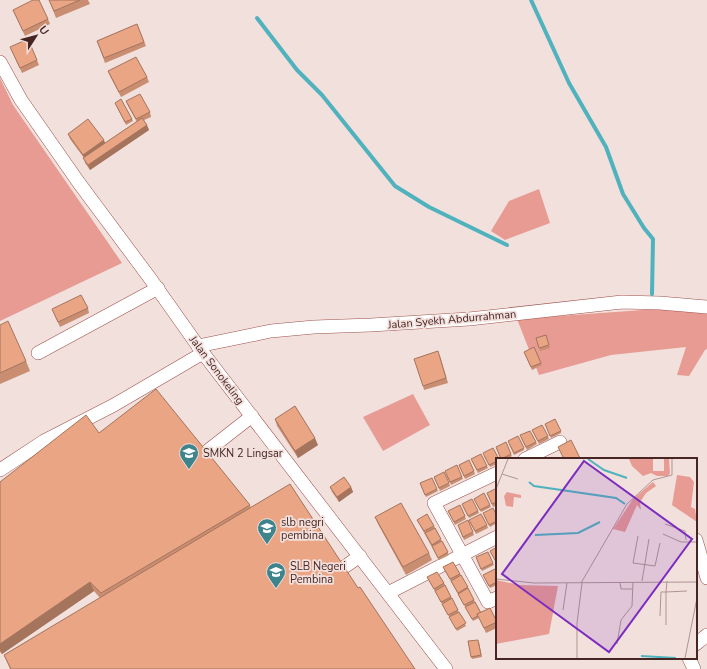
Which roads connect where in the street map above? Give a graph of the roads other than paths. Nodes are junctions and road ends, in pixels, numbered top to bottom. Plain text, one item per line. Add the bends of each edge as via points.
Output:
1 (0, 62) edge
2 (158, 288) junction
3 (707, 307) edge
4 (201, 349) junction
5 (38, 353) dead end
6 (252, 416) junction
7 (560, 442) dead end
8 (206, 452) edge
9 (527, 458) edge
10 (0, 470) edge
11 (496, 472) edge
12 (320, 505) junction
13 (309, 512) edge
14 (496, 538) edge
15 (697, 543) edge
16 (462, 555) junction
17 (360, 556) junction
18 (320, 566) edge
19 (342, 569) junction
20 (707, 578) edge
21 (350, 580) edge
22 (388, 594) junction
23 (496, 598) edge
24 (707, 635) edge
25 (697, 643) edge
26 (689, 659) edge
27 (446, 669) edge
28 (694, 669) edge

1 - 2 street, Jalan Sonokeling via 21,100 58,155
2 - 4 street, Jalan Sonokeling
2 - 5 street
3 - 4 street, Jalan Syekh Abdurrahman via 622,302 469,319 314,327 271,331
4 - 6 street, Jalan Sonokeling
4 - 10 street, Jalan Syekh Abdurrahman via 114,405 44,441
6 - 8 street
6 - 12 street, Jalan Sonokeling
7 - 9 street
11 - 16 street via 434,503
12 - 13 street
12 - 17 street, Jalan Sonokeling
14 - 16 street
15 - 20 street
16 - 22 street
16 - 23 street via 488,602
17 - 19 street
17 - 22 street, Jalan Sonokeling
18 - 19 street via 326,580
19 - 21 street
22 - 27 street, Jalan Sonokeling
24 - 25 street
26 - 28 street

